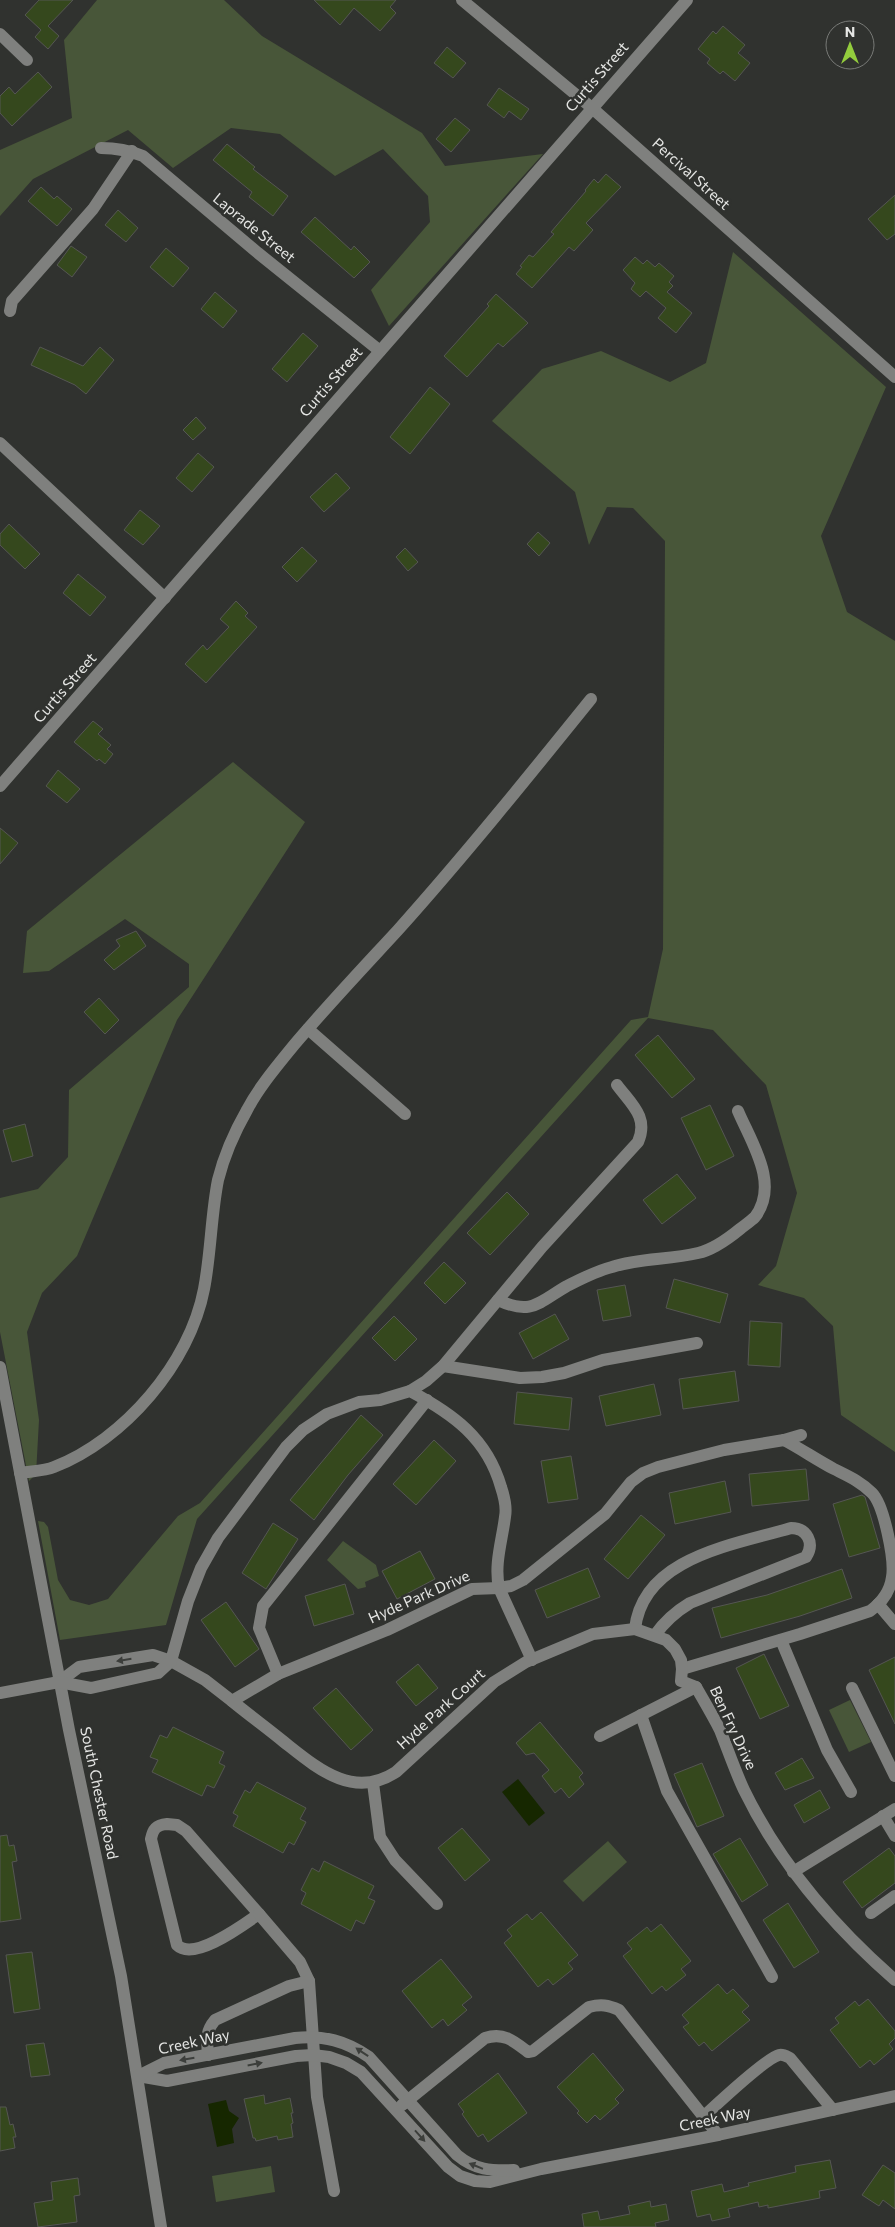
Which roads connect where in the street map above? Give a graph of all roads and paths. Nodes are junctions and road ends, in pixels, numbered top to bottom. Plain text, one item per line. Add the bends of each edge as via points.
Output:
1 (462, 0) edge
2 (686, 0) edge
3 (0, 34) edge
4 (28, 60) dead end
5 (592, 108) junction
6 (101, 148) dead end
7 (132, 151) junction
8 (10, 311) dead end
9 (380, 351) junction
10 (895, 377) edge
11 (0, 443) edge
12 (165, 598) junction
13 (591, 699) dead end
14 (0, 786) edge
15 (308, 1029) junction
16 (617, 1085) dead end
17 (738, 1111) dead end
18 (405, 1114) dead end
19 (498, 1300) junction
20 (697, 1343) dead end
21 (443, 1366) junction
22 (0, 1367) edge
23 (410, 1391) junction
24 (427, 1400) junction
25 (801, 1435) dead end
26 (784, 1440) junction
27 (20, 1473) junction
28 (499, 1588) junction
29 (878, 1604) junction
30 (895, 1624) edge
31 (636, 1629) junction
32 (656, 1635) junction
33 (781, 1640) junction
34 (532, 1660) junction
35 (171, 1661) junction
36 (682, 1669) junction
37 (278, 1674) junction
38 (59, 1682) junction
39 (696, 1687) junction
40 (852, 1688) dead end
41 (0, 1693) edge
42 (232, 1701) junction
43 (641, 1715) junction
44 (600, 1736) dead end
45 (895, 1776) edge
46 (373, 1783) junction
47 (851, 1792) dead end
48 (891, 1810) edge
49 (895, 1836) edge
50 (793, 1872) junction
51 (895, 1896) edge
52 (437, 1904) dead end
53 (871, 1913) dead end
54 (259, 1914) junction
55 (772, 1977) dead end
56 (309, 1980) junction
57 (895, 1980) edge
58 (312, 2036) junction
59 (208, 2055) junction
60 (313, 2055) junction
61 (138, 2076) junction
62 (895, 2096) edge
63 (408, 2100) junction
64 (396, 2110) junction
65 (833, 2110) junction
66 (703, 2117) junction
67 (718, 2135) junction
68 (541, 2169) junction
69 (334, 2191) dead end
70 (161, 2227) edge

1 - 5 street, Percival Street
2 - 5 street, Curtis Street
3 - 4 street
5 - 9 street, Curtis Street
5 - 10 street, Percival Street
6 - 7 street, Laprade Street
7 - 8 street via 94,209 12,301
7 - 9 street, Laprade Street via 143,156
9 - 12 street, Curtis Street
11 - 12 street
12 - 14 street, Curtis Street
13 - 15 street via 507,804
15 - 18 street
15 - 27 street via 247,1108 229,1147 218,1180 204,1291 194,1322 159,1386 100,1442 51,1468
16 - 19 street via 640,1114 642,1134 638,1142
17 - 19 street via 764,1171 764,1195 755,1216 732,1235 700,1253 639,1260 611,1267 565,1287 537,1305 516,1307
19 - 21 street
20 - 21 street via 602,1360 542,1377 520,1378
21 - 23 street
22 - 27 street, South Chester Road
23 - 24 street
23 - 35 street via 359,1402 327,1414 286,1446 218,1538 201,1568
24 - 28 street via 473,1434 496,1468 506,1515 497,1562
24 - 37 street via 263,1606 259,1628
25 - 26 street, Hyde Park Drive
26 - 28 street, Hyde Park Drive via 724,1450 643,1473 630,1482 604,1514 523,1580
26 - 29 street via 853,1477 874,1495 880,1506 893,1565 888,1591
27 - 38 street, South Chester Road
28 - 34 street
28 - 37 street, Hyde Park Drive via 472,1589 387,1630
29 - 30 street
29 - 33 street via 870,1611
31 - 32 street, Ben Fry Drive
31 - 32 street via 641,1605 650,1590 676,1566 791,1528 805,1532 811,1545 806,1557 690,1603 664,1623
31 - 34 street, Ben Fry Drive via 593,1634
32 - 36 street, Ben Fry Drive via 675,1649
33 - 36 street
33 - 47 street via 827,1750
34 - 46 street, Hyde Park Court via 494,1682 396,1772
35 - 38 street via 158,1673 91,1688
35 -> 38 street via 153,1655 79,1667
35 - 42 street via 205,1680
36 - 39 street, Ben Fry Drive via 681,1681
37 - 42 street, Hyde Park Drive
38 - 41 street
38 - 61 street, South Chester Road via 121,1976
39 - 43 street
39 - 50 street, Ben Fry Drive via 719,1729 744,1790
40 - 45 street
42 - 46 street, Hyde Park Court via 318,1769 335,1778 360,1784
43 - 44 street
43 - 55 street via 667,1791
46 - 52 street via 380,1837 395,1860
48 - 49 street
48 - 50 street
50 - 57 street, Ben Fry Drive via 857,1947
51 - 53 street
54 - 54 street via 186,1831 177,1825 167,1824 158,1825 153,1831 151,1839 177,1945 181,1949 188,1950 229,1935
54 - 56 street via 300,1962
56 - 58 street
56 - 59 street via 215,2020 206,2036
58 - 59 street, Creek Way
58 - 60 street
63 -> 58 street, Creek Way via 369,2057 354,2046
59 -> 61 street, Creek Way via 164,2063
61 -> 60 street, Creek Way via 167,2080
60 - 64 street, Creek Way via 346,2063 361,2072
60 - 69 street
61 - 70 street, South Chester Road
62 - 65 street, Creek Way
63 - 64 street
63 - 66 street via 485,2038 502,2035 528,2052 533,2051 589,2007 599,2004 619,2010
68 -> 63 street, Creek Way via 493,2171 467,2163
64 -> 68 street, Creek Way via 460,2176 490,2182
65 - 66 street via 784,2055 764,2065
65 - 67 street, Creek Way
66 - 67 street
67 - 68 street, Creek Way

